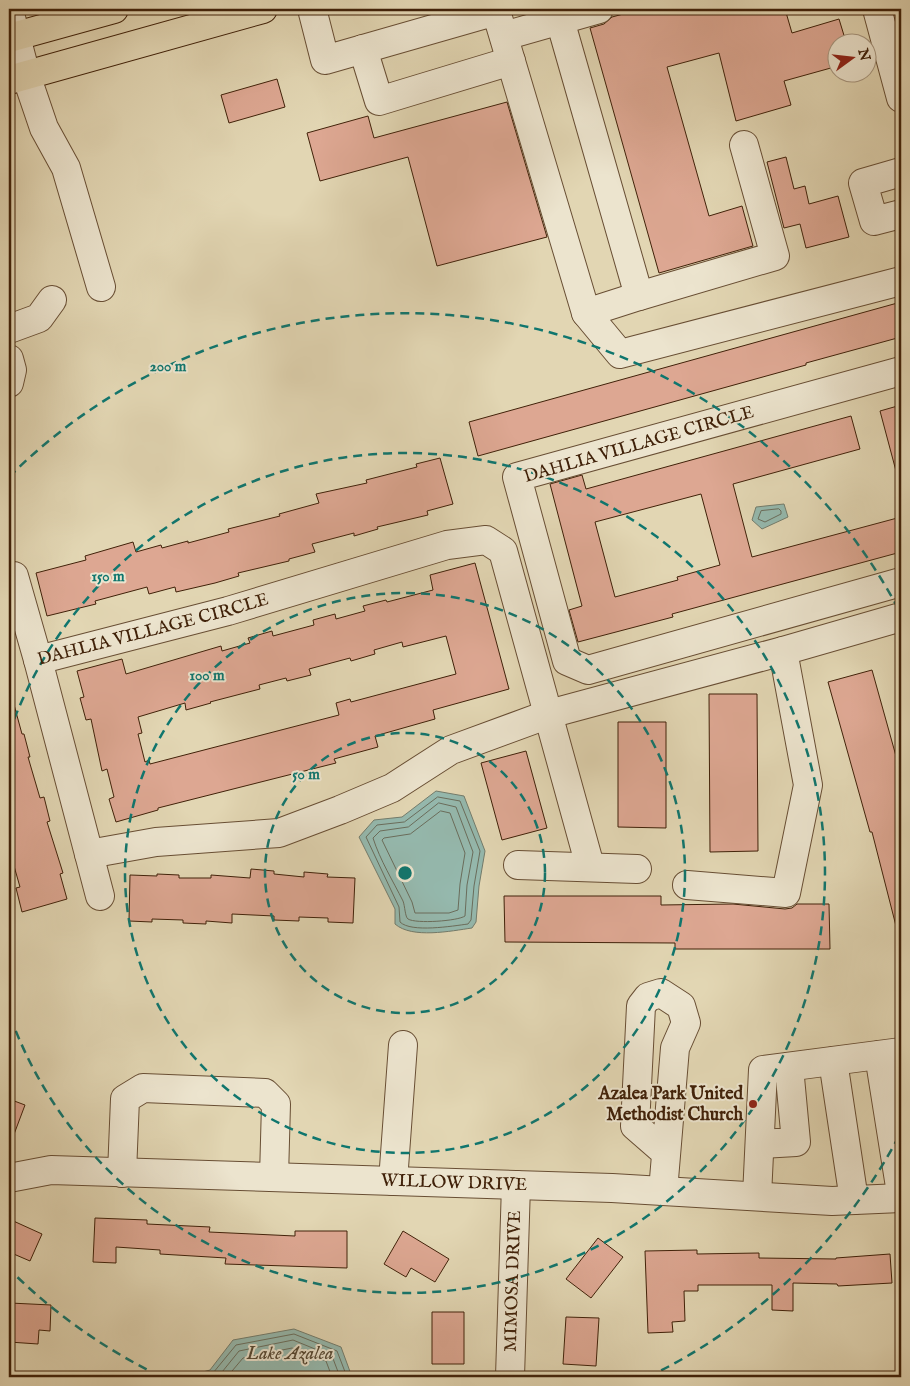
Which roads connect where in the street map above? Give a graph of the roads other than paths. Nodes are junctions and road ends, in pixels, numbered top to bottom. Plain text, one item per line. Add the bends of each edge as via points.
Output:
1 (114, 9) edge
2 (263, 9) edge
3 (312, 9) edge
4 (9, 10) edge
5 (592, 10) edge
6 (558, 14) edge
7 (886, 18) edge
8 (12, 37) edge
9 (363, 49) junction
10 (507, 49) junction
11 (18, 77) edge
12 (900, 89) edge
13 (744, 145) dead end
14 (901, 172) edge
15 (901, 214) edge
16 (901, 281) edge
17 (101, 287) dead end
18 (639, 296) junction
19 (52, 300) dead end
20 (586, 313) junction
21 (9, 329) edge
22 (9, 359) edge
23 (901, 370) edge
24 (9, 383) edge
25 (14, 576) dead end
26 (901, 582) edge
27 (901, 617) edge
28 (783, 651) junction
29 (38, 660) junction
30 (549, 714) junction
31 (89, 854) junction
32 (518, 864) dead end
33 (590, 866) junction
34 (637, 869) dead end
35 (687, 885) dead end
36 (100, 896) dead end
37 (403, 1044) dead end
38 (890, 1054) edge
39 (833, 1061) junction
40 (789, 1067) junction
41 (760, 1144) junction
42 (666, 1153) junction
43 (122, 1173) junction
44 (274, 1177) junction
45 (9, 1178) edge
46 (393, 1181) junction
47 (516, 1185) junction
48 (663, 1190) junction
49 (901, 1193) edge
50 (757, 1196) junction
51 (901, 1198) edge
52 (854, 1200) junction
53 (510, 1377) edge

1 - 8 main road
2 - 11 main road
3 - 9 street via 326,60
4 - 8 street
5 - 6 street
6 - 10 street
6 - 18 street
7 - 12 street
8 - 11 street
9 - 10 street via 496,11
9 - 10 street via 379,101
10 - 20 street
11 - 17 street via 66,168
13 - 18 street via 775,256
14 - 15 street via 863,184 874,221
16 - 20 street via 620,354
18 - 20 street
19 - 21 street via 39,318
22 - 24 street via 12,370
23 - 26 street, DAHLIA VILLAGE CIRCLE via 517,477 567,661 588,670
25 - 29 street
27 - 28 street
28 - 30 street
28 - 35 street via 808,785 786,893
29 - 30 street, DAHLIA VILLAGE CIRCLE via 228,611 447,545 486,540 503,551
29 - 31 street, DAHLIA VILLAGE CIRCLE
30 - 31 street via 451,750 392,788 279,832 156,842
30 - 33 street, DAHLIA VILLAGE CIRCLE
31 - 36 street, DAHLIA VILLAGE CIRCLE
32 - 33 street
33 - 34 street
37 - 46 street
38 - 39 street
38 - 49 street
39 - 40 street
39 - 52 street
40 - 41 street via 763,1070
40 - 41 street via 796,1142
41 - 50 street
42 - 42 street via 675,1048 686,1023 681,1006 661,993 648,997 641,1006 635,1126
42 - 48 street
43 - 44 street, WILLOW DRIVE
43 - 44 street via 124,1099 143,1088 265,1093 276,1104
43 - 45 street, WILLOW DRIVE via 51,1170
44 - 46 street, WILLOW DRIVE
46 - 47 street, WILLOW DRIVE
47 - 48 street, WILLOW DRIVE
47 - 53 street, MIMOSA DRIVE
48 - 50 street, WILLOW DRIVE
50 - 52 street, WILLOW DRIVE
51 - 52 street, WILLOW DRIVE

